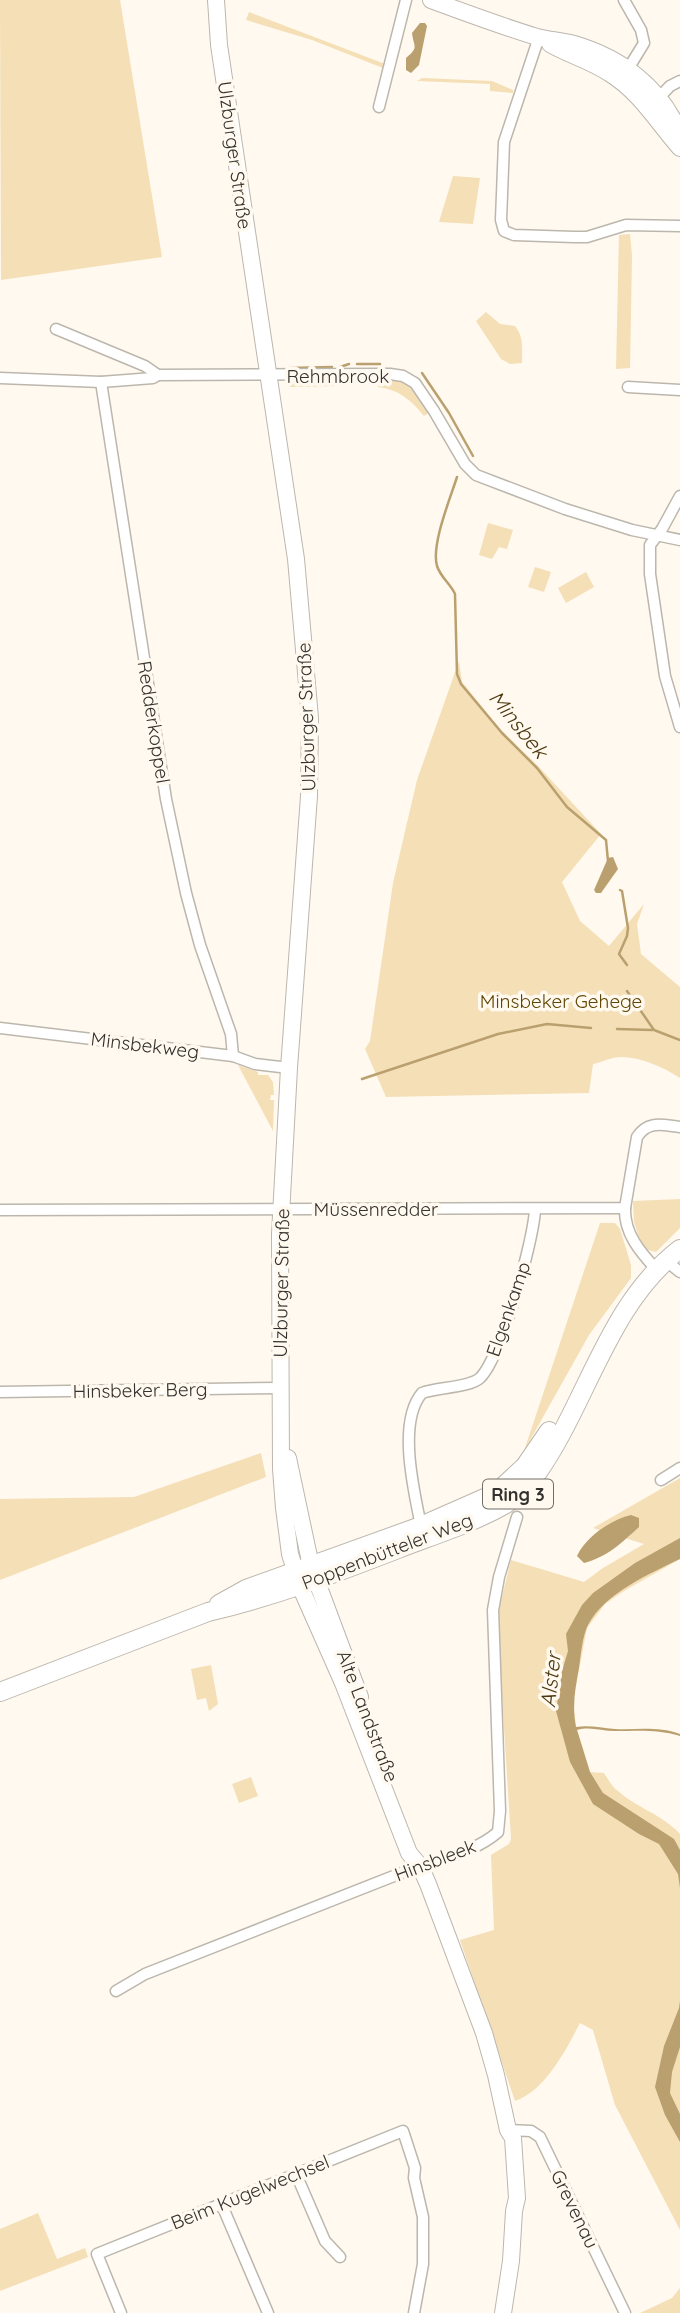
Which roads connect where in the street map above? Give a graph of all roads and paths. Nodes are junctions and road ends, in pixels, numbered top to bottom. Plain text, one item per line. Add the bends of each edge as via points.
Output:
1 (216, 0) edge
2 (406, 0) edge
3 (431, 0) edge
4 (624, 0) edge
5 (539, 37) junction
6 (624, 75) junction
7 (680, 81) edge
8 (654, 103) junction
9 (379, 107) dead end
10 (680, 134) edge
11 (680, 148) edge
12 (680, 226) edge
13 (56, 329) dead end
14 (158, 375) junction
15 (267, 376) junction
16 (0, 379) edge
17 (101, 382) junction
18 (628, 387) dead end
19 (680, 390) edge
20 (680, 496) edge
21 (657, 536) junction
22 (680, 541) edge
23 (680, 727) edge
24 (0, 1028) edge
25 (233, 1056) junction
26 (289, 1068) junction
27 (680, 1127) edge
28 (625, 1208) junction
29 (281, 1209) junction
30 (535, 1209) junction
31 (0, 1210) edge
32 (680, 1249) edge
33 (661, 1265) junction
34 (680, 1272) edge
35 (586, 1383) junction
36 (280, 1388) junction
37 (0, 1392) edge
38 (680, 1468) edge
39 (661, 1480) dead end
40 (517, 1517) dead end
41 (421, 1526) junction
42 (306, 1576) junction
43 (0, 1692) edge
44 (420, 1866) junction
45 (116, 1991) dead end
46 (508, 2130) junction
47 (296, 2174) junction
48 (221, 2203) junction
49 (340, 2256) dead end
50 (121, 2313) edge
51 (268, 2313) edge
52 (414, 2313) edge
53 (503, 2313) edge
54 (625, 2313) edge

1 - 15 main road, Ulzburger Straße
2 - 9 street
3 - 5 main road
4 - 6 street via 644,43
5 - 6 main road via 569,55
5 - 12 street via 504,142 504,231 587,237 626,225
6 - 8 main road
7 - 8 street
8 - 10 main road
8 - 11 main road
13 - 14 street
14 - 15 street, Rehmbrook
14 - 17 street, Rehmbrook
15 - 21 street, Rehmbrook via 403,376 424,395 476,475 556,506
15 - 26 main road, Ulzburger Straße via 296,559 310,718 309,796
16 - 17 street, Rehmbrook
17 - 25 street, Redderkoppel via 166,799 200,945 232,1034
18 - 19 street
20 - 21 street
21 - 22 street, Rehmbrook
21 - 23 street via 650,545 650,574 668,693
24 - 25 street, Minsbekweg
25 - 26 street, Minsbekweg
26 - 29 main road, Ulzburger Straße
27 - 28 street via 652,1124 642,1129
28 - 30 street, Müssenredder
28 - 33 street via 630,1236 642,1254
29 - 30 street, Müssenredder
29 - 31 street, Müssenredder
29 - 36 main road, Ulzburger Straße
30 - 41 street, Elgenkamp via 521,1276 497,1348 482,1376 422,1392 412,1407 411,1471
32 - 33 main road, Poppenbütteler Weg / Ring 3
33 - 34 street
33 - 35 main road, Poppenbütteler Weg / Ring 3 via 632,1299
35 - 41 main road, Poppenbütteler Weg / Ring 3 via 512,1480 496,1493
35 - 42 main road, Poppenbütteler Weg / Ring 3 via 536,1475 507,1503 455,1527
36 - 37 street, Hinsbeker Berg
36 - 42 main road, Ulzburger Straße via 281,1469 290,1554
38 - 39 street
40 - 44 street, Hinsbleek via 493,1610 499,1829 485,1841
41 - 42 main road, Poppenbütteler Weg / Ring 3
42 - 43 main road, Poppenbütteler Weg / Ring 3 via 239,1592 208,1612
42 - 44 main road, Alte Landstraße via 409,1853
44 - 45 street, Hinsbleek via 145,1973
44 - 46 main road, Alte Landstraße via 484,2033
46 - 53 main road, Alte Landstraße via 504,2138 514,2211
46 - 54 street, Grevenau via 531,2131 540,2137
47 - 48 street, Beim Kugelwechsel
47 - 49 street via 325,2241
47 - 52 street, Beim Kugelwechsel via 403,2131 423,2217 423,2264
48 - 50 street, Beim Kugelwechsel via 97,2254
48 - 51 street

